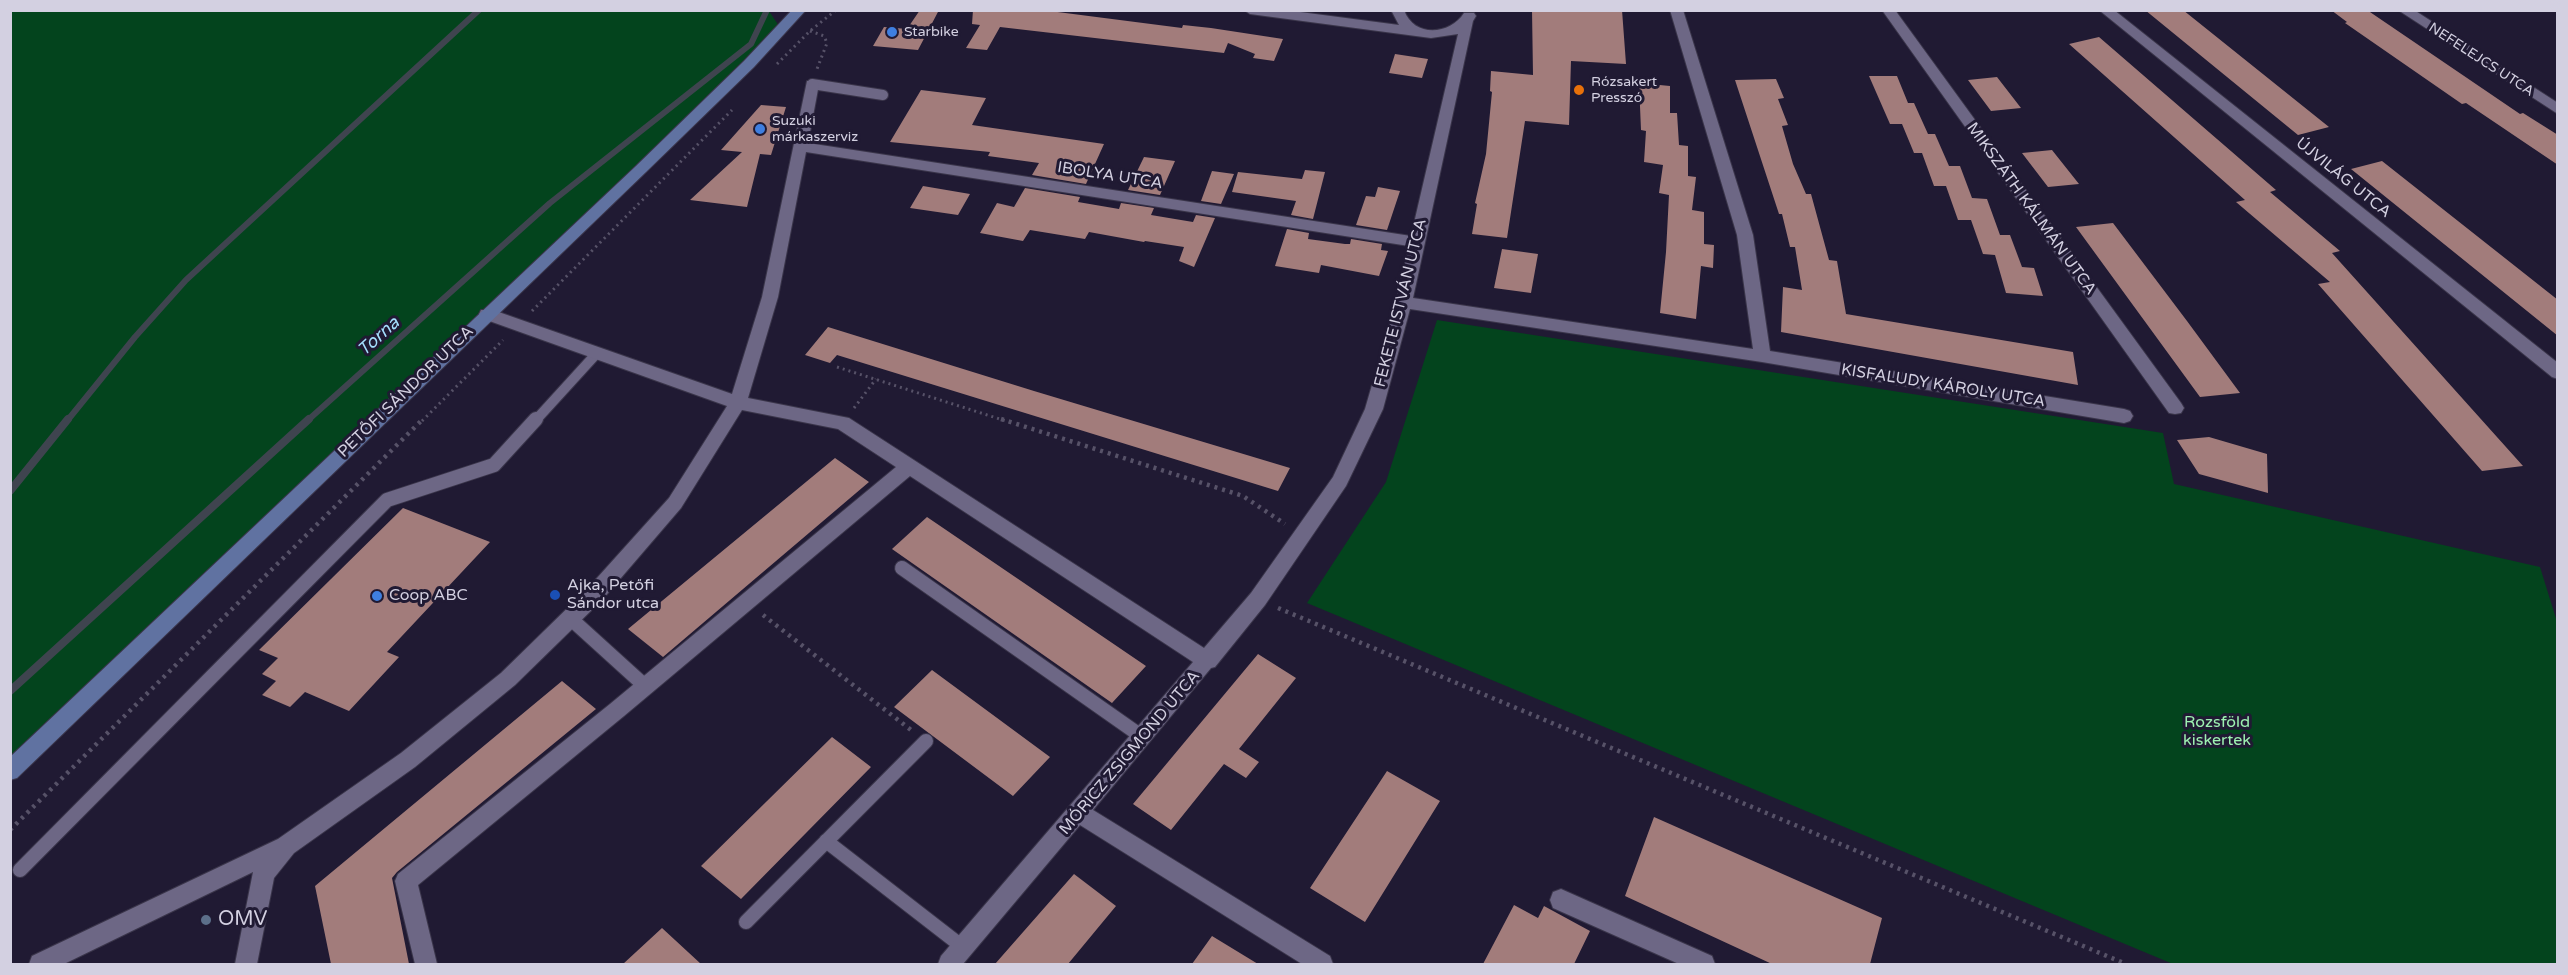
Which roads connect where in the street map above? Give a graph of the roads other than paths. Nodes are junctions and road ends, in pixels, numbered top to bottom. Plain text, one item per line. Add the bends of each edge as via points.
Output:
1 (800, 10) edge
2 (1250, 10) edge
3 (1676, 10) edge
4 (1888, 10) edge
5 (2105, 10) edge
6 (2404, 10) edge
7 (1397, 12) edge
8 (1469, 16) edge
9 (1368, 25) junction
10 (1413, 31) junction
11 (1445, 34) junction
12 (1460, 55) junction
13 (812, 84) joint
14 (884, 95) dead end
15 (2558, 110) edge
16 (799, 146) junction
17 (1416, 242) junction
18 (1404, 302) junction
19 (487, 314) junction
20 (597, 353) junction
21 (1762, 356) junction
22 (2558, 373) edge
23 (738, 403) junction
24 (2175, 408) dead end
25 (2124, 416) dead end
26 (909, 466) junction
27 (1303, 536) joint
28 (902, 568) dead end
29 (570, 618) junction
30 (1208, 661) junction
31 (645, 686) junction
32 (1141, 736) junction
33 (926, 741) road end
34 (10, 771) edge
35 (1080, 813) junction
36 (826, 841) junction
37 (286, 846) junction
38 (20, 870) dead end
39 (1561, 900) dead end
40 (746, 922) dead end
41 (964, 948) junction
42 (40, 964) edge
43 (246, 964) edge
44 (426, 964) edge
45 (950, 964) edge
46 (1322, 964) edge
47 (1704, 964) edge

1 - 19 main road, PETŐFI SÁNDOR UTCA
2 - 9 street
3 - 21 street via 1745,235
4 - 24 street, MIKSZÁTH KÁLMÁN UTCA
5 - 22 street, ÚJVILÁG UTCA
6 - 15 street, NEFELEJCS UTCA
7 - 9 street
7 - 10 street via 1403,24
8 - 11 street via 1456,31
8 - 12 street, FEKETE ISTVÁN UTCA
9 - 10 street
10 - 11 street
11 - 12 street
12 - 17 street, FEKETE ISTVÁN UTCA
13 - 14 lane
13 - 16 street
16 - 17 street, IBOLYA UTCA
16 - 23 street via 770,297
17 - 18 street, FEKETE ISTVÁN UTCA
18 - 21 street, KISFALUDY KÁROLY UTCA
18 - 27 street, FEKETE ISTVÁN UTCA via 1374,409 1340,481
19 - 20 street
19 - 34 main road, PETŐFI SÁNDOR UTCA
20 - 23 street
20 - 38 lane via 494,465 387,500
21 - 25 street, KISFALUDY KÁROLY UTCA
23 - 26 street via 843,423
23 - 29 street via 675,503 596,594
26 - 30 street
26 - 31 street
27 - 30 street, MÓRICZ ZSIGMOND UTCA
28 - 32 lane
29 - 31 lane
29 - 37 street via 508,678 408,760
30 - 32 street, MÓRICZ ZSIGMOND UTCA
31 - 44 street via 406,880
32 - 35 street, MÓRICZ ZSIGMOND UTCA
33 - 36 lane
35 - 41 street, MÓRICZ ZSIGMOND UTCA
35 - 46 street
36 - 40 lane
36 - 41 lane
37 - 42 street
37 - 43 street via 264,873
39 - 47 street
41 - 45 street, MÓRICZ ZSIGMOND UTCA

